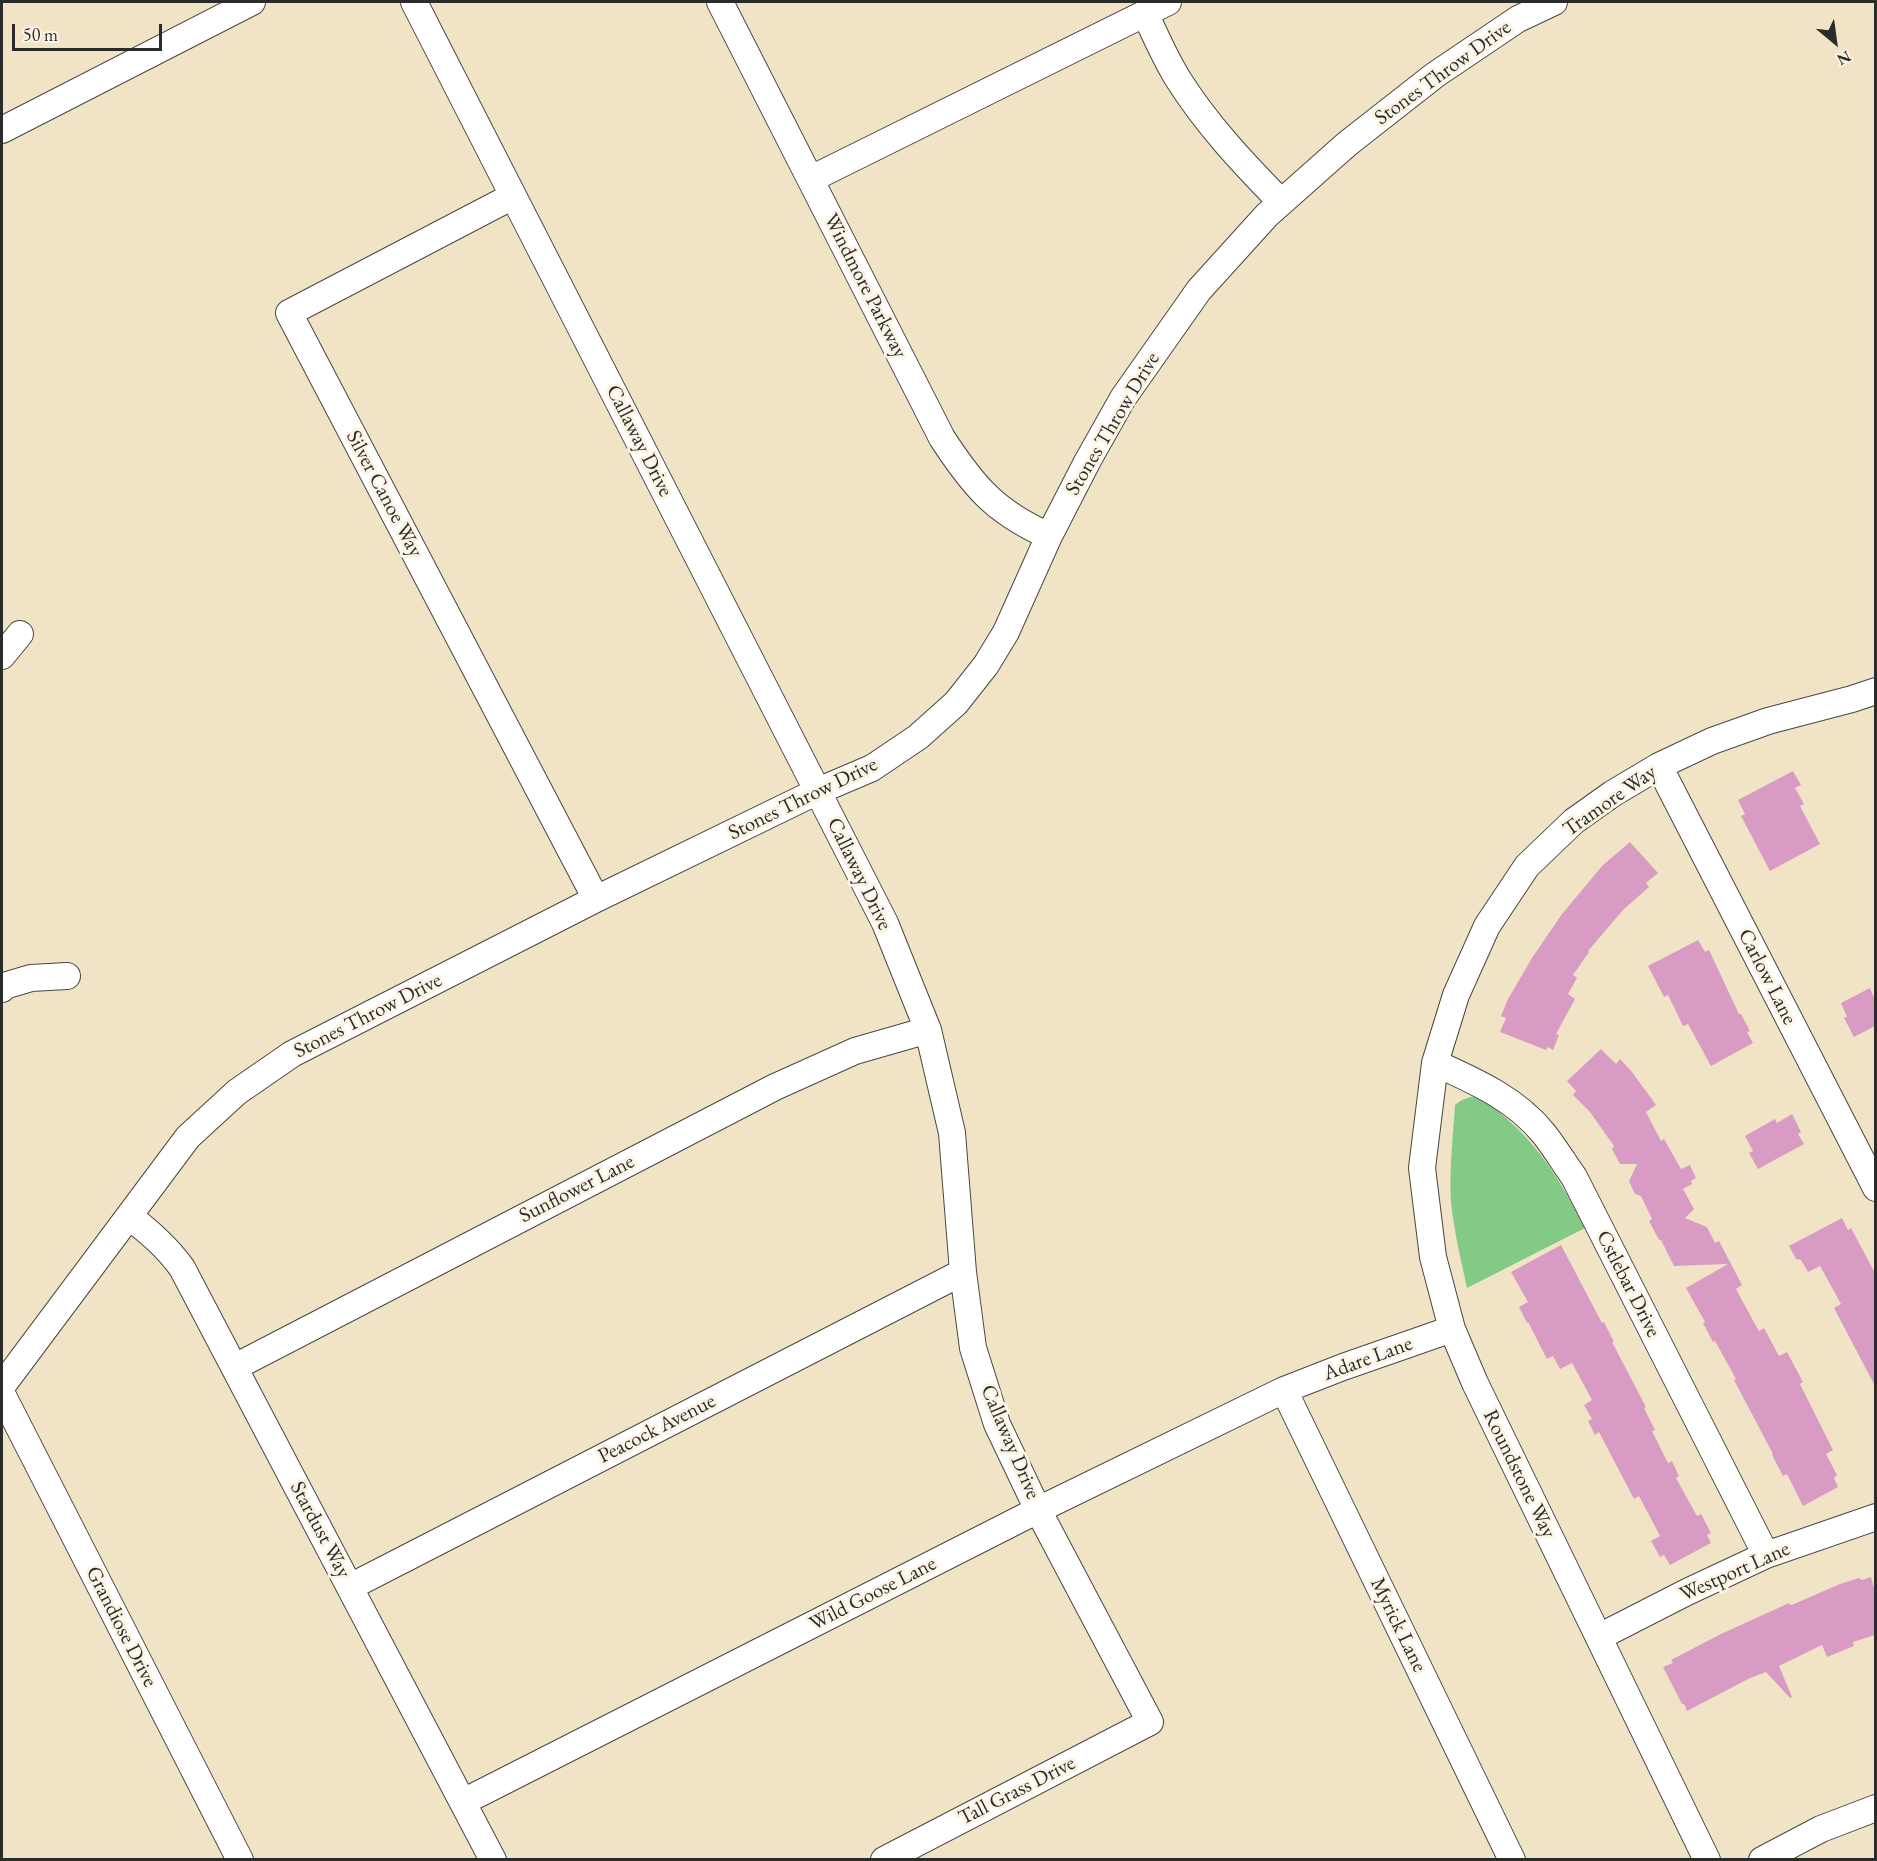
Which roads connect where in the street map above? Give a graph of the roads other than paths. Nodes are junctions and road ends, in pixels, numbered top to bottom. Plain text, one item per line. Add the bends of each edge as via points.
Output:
1 (252, 2) edge
2 (414, 2) edge
3 (720, 2) edge
4 (1168, 2) edge
5 (1554, 2) edge
6 (1144, 13) junction
7 (2, 130) edge
8 (811, 179) junction
9 (513, 196) junction
10 (1281, 202) junction
11 (1049, 536) junction
12 (20, 634) dead end
13 (2, 656) edge
14 (1875, 691) edge
15 (1659, 766) junction
16 (818, 790) junction
17 (596, 899) junction
18 (67, 976) dead end
19 (2, 989) edge
20 (928, 1030) junction
21 (1435, 1063) junction
22 (1875, 1188) edge
23 (129, 1216) junction
24 (963, 1272) junction
25 (1452, 1329) junction
26 (235, 1367) junction
27 (2, 1386) edge
28 (1284, 1390) junction
29 (2, 1394) edge
30 (1038, 1510) junction
31 (1875, 1517) edge
32 (1766, 1555) junction
33 (350, 1587) junction
34 (1599, 1637) junction
35 (1150, 1722) joint
36 (463, 1802) junction
37 (1875, 1808) edge
38 (240, 1860) edge
39 (493, 1860) edge
40 (884, 1860) edge
41 (1512, 1860) edge
42 (1707, 1860) edge
43 (1762, 1860) edge

1 - 7 street
2 - 9 street, Callaway Drive
3 - 8 street, Windmore Parkway
4 - 6 street
5 - 10 street, Stones Throw Drive via 1518,19 1435,75
6 - 8 street
6 - 10 street via 1177,77 1206,119
8 - 11 street, Windmore Parkway via 942,438 962,469 992,503 1022,524
9 - 16 street, Callaway Drive
9 - 17 street, Silver Canoe Way via 289,313
10 - 11 street, Stones Throw Drive via 1199,290 1130,389
11 - 16 street, Stones Throw Drive via 1005,632 956,703 872,768
12 - 13 street
14 - 15 street, Tramore Way via 1768,721
15 - 21 street, Tramore Way via 1574,821 1527,866 1487,926 1456,995
15 - 22 street, Carlow Lane
16 - 17 street, Stones Throw Drive
16 - 20 street, Callaway Drive via 885,923
17 - 23 street, Stones Throw Drive via 292,1054 237,1092 188,1137
18 - 19 street via 31,978
20 - 24 street, Callaway Drive via 952,1132
20 - 26 street, Sunflower Lane via 855,1051 775,1087
21 - 25 street, Roundstone Way via 1422,1168 1433,1257
21 - 32 street, Cstlebar Drive via 1479,1082 1510,1102 1543,1133 1574,1177
23 - 26 street, Stardust Way via 155,1236 182,1268
23 - 27 street, Stones Throw Drive
24 - 30 street, Callaway Drive via 973,1348 997,1424
24 - 33 street, Peacock Avenue
25 - 28 street, Adare Lane
25 - 34 street, Roundstone Way
26 - 33 street, Stardust Way
28 - 30 street, Wild Goose Lane
28 - 41 street, Myrick Lane
29 - 38 street, Grandiose Drive
30 - 35 street, Callaway Drive
30 - 36 street, Wild Goose Lane
31 - 32 street, Westport Lane
32 - 34 street, Westport Lane
33 - 36 street, Stardust Way
34 - 42 street, Roundstone Way
35 - 40 street, Tall Grass Drive
36 - 39 street, Stardust Way
37 - 43 street via 1821,1829

